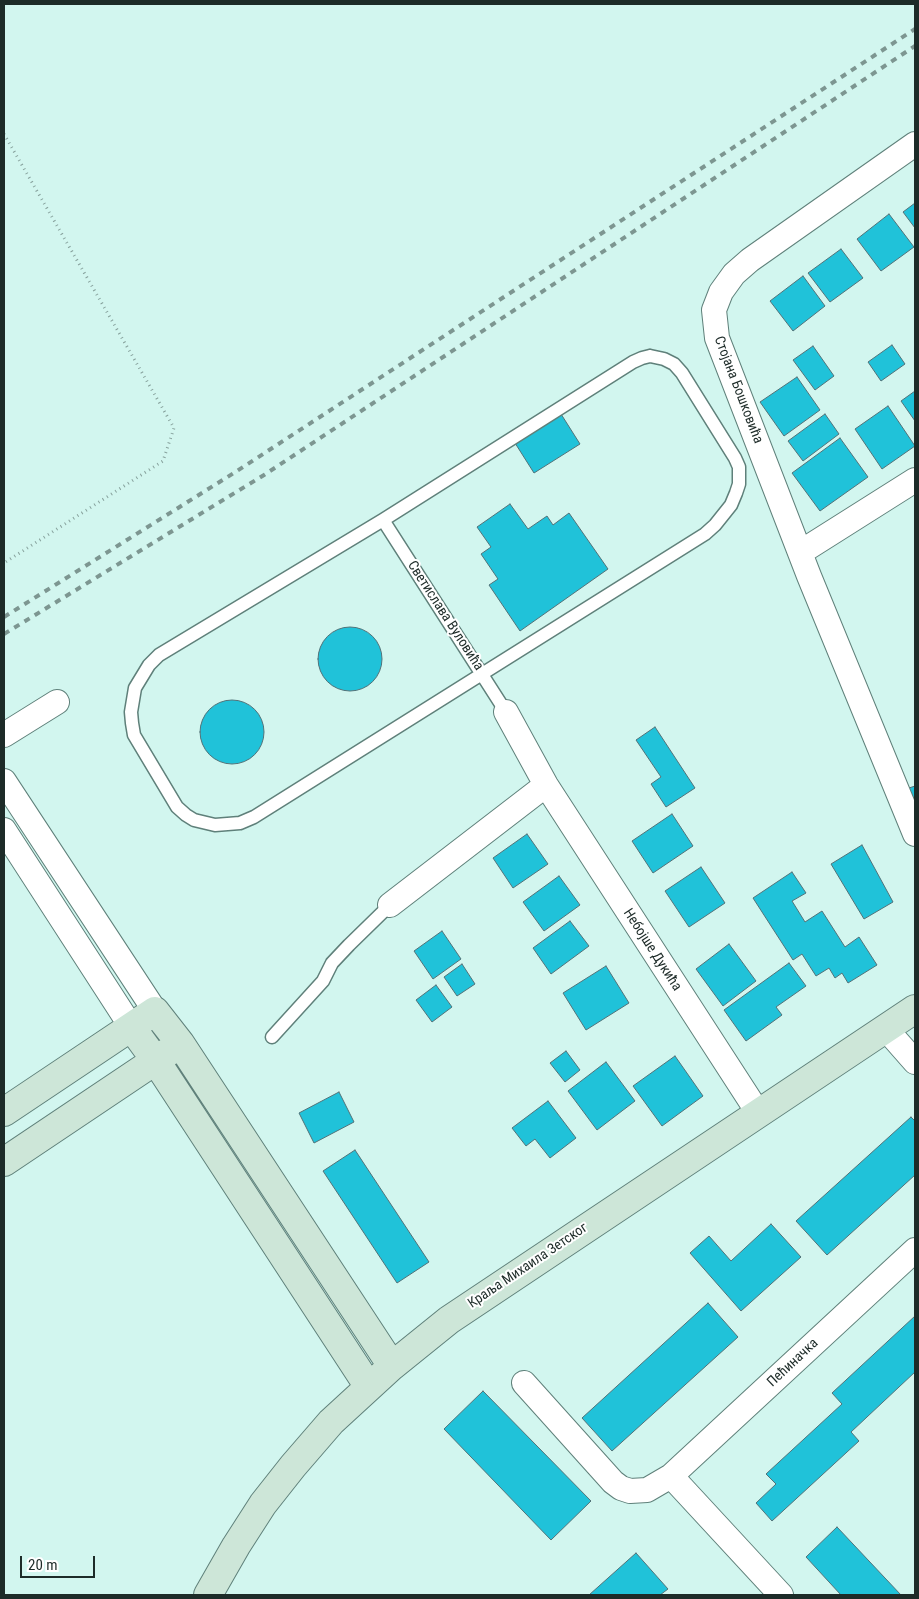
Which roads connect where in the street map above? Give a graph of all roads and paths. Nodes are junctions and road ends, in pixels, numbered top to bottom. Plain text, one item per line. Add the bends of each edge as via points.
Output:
1 (4, 134) edge
2 (915, 144) edge
3 (915, 480) edge
4 (383, 520) junction
5 (801, 552) junction
6 (4, 563) edge
7 (482, 674) junction
8 (57, 702) dead end
9 (506, 712) joint
10 (4, 734) edge
11 (4, 781) edge
12 (546, 785) junction
13 (4, 830) edge
14 (915, 834) edge
15 (390, 905) joint
16 (915, 1009) edge
17 (155, 1011) junction
18 (132, 1028) junction
19 (886, 1029) junction
20 (272, 1037) dead end
21 (180, 1044) junction
22 (156, 1061) junction
23 (915, 1062) edge
24 (4, 1112) edge
25 (759, 1114) junction
26 (4, 1162) edge
27 (915, 1250) edge
28 (392, 1366) junction
29 (524, 1383) dead end
30 (369, 1387) junction
31 (671, 1476) junction
32 (208, 1595) edge
33 (781, 1595) edge

1 - 6 path via 174,428 164,461
2 - 5 street, Стојана Бошковића via 750,260 721,292 714,310 717,338
3 - 5 street
4 - 7 lane, Светислава Вуловића
4 - 7 lane via 171,646 141,675 132,700 134,735 177,807 194,820 215,826 240,823 254,817
4 - 7 lane via 642,358 664,359 682,373 739,467 739,484 724,516 705,534
5 - 14 street, Стојана Бошковића
7 - 9 lane, Светислава Вуловића
8 - 10 street
9 - 12 street, Небојше Дукића
11 - 17 street
12 - 15 street
12 - 25 street, Небојше Дукића
13 - 18 street
15 - 20 lane via 332,963 323,981
16 - 19 street, Краља Михаила Зетског
17 - 18 street
17 - 21 street
18 - 22 street
18 - 24 street
19 - 23 street
19 - 25 street, Краља Михаила Зетског
21 - 22 street
21 - 28 street
22 - 26 street
22 - 30 street
25 - 28 street, Краља Михаила Зетског via 449,1320
27 - 31 street, Пећиначка
28 - 30 street, Краља Михаила Зетског
29 - 31 street, Пећиначка via 621,1488 647,1490
30 - 32 street, Краља Михаила Зетског via 331,1422 269,1496
31 - 33 street

